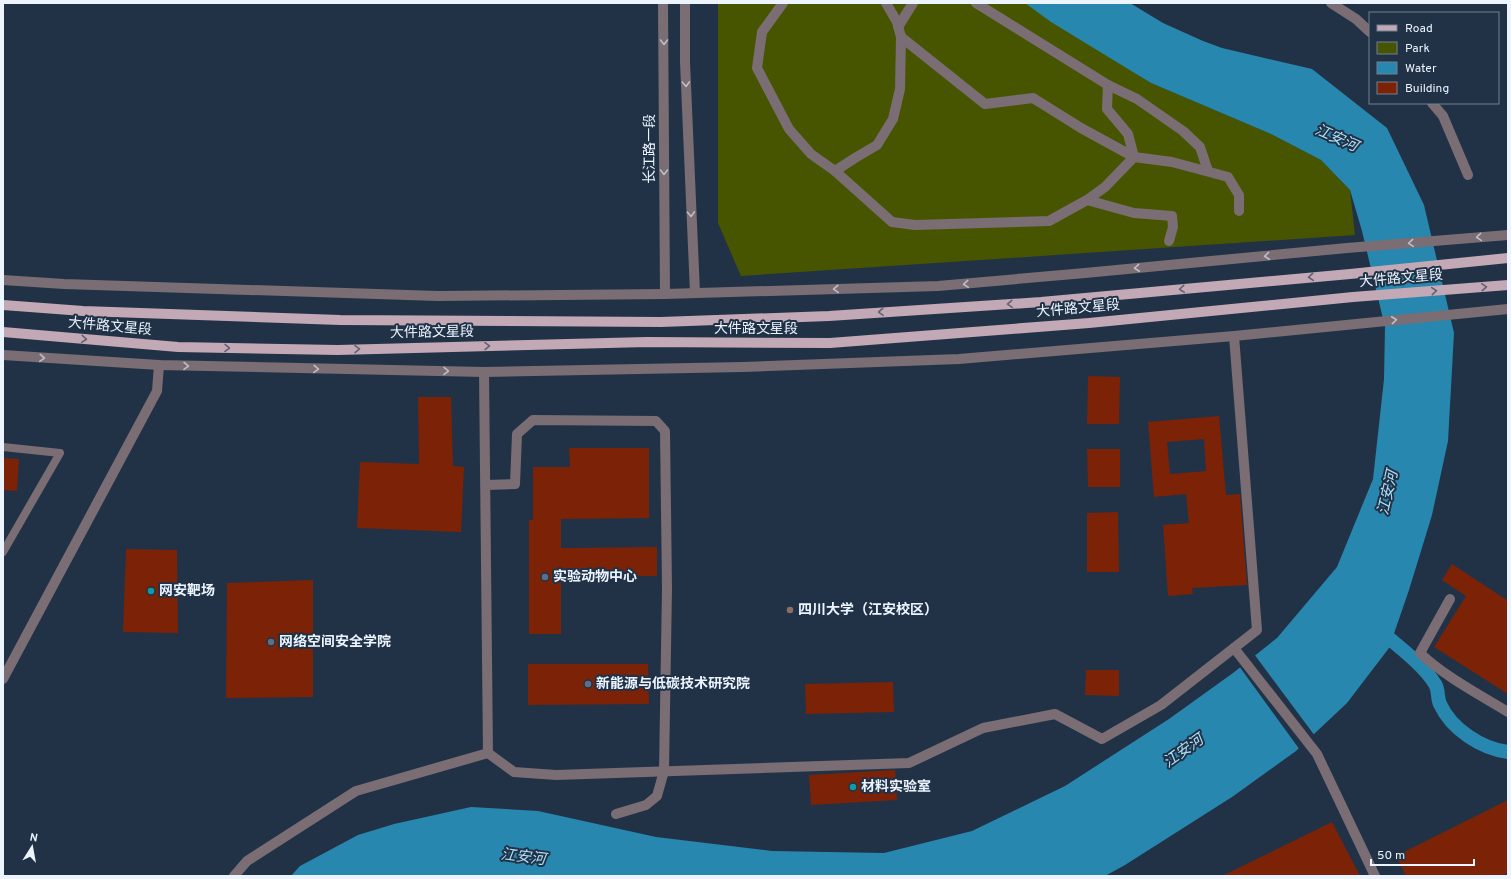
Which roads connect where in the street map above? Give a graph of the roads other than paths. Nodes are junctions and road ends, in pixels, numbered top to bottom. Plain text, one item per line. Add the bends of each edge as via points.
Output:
1 (663, 3) edge
2 (685, 3) edge
3 (783, 3) edge
4 (886, 3) edge
5 (913, 3) edge
6 (976, 3) edge
7 (1331, 3) edge
8 (1369, 31) edge
9 (900, 32) junction
10 (1108, 85) junction
11 (1433, 104) edge
12 (1134, 157) junction
13 (835, 171) junction
14 (1208, 171) junction
15 (1468, 176) dead end
16 (1087, 200) junction
17 (1239, 212) dead end
18 (1508, 235) edge
19 (1169, 241) dead end
20 (1508, 258) edge
21 (3, 280) edge
22 (1508, 285) edge
23 (695, 293) junction
24 (665, 294) junction
25 (3, 305) edge
26 (1508, 309) edge
27 (3, 332) edge
28 (1234, 336) junction
29 (3, 355) edge
30 (159, 365) junction
31 (484, 372) junction
32 (3, 447) edge
33 (486, 485) junction
34 (3, 552) edge
35 (1450, 598) dead end
36 (1234, 648) junction
37 (3, 679) edge
38 (1508, 712) edge
39 (488, 753) junction
40 (664, 771) junction
41 (616, 814) dead end
42 (234, 876) edge
43 (1375, 876) edge

1 -> 24 street, 长江路一段
2 -> 23 street via 685,62
3 - 13 street via 762,32 757,68 789,129 811,154
4 - 9 street
5 - 9 street
6 - 10 street
7 - 8 street
9 - 12 street via 985,104 1033,98
9 - 13 street via 900,89 893,119 878,145
10 - 12 street via 1107,109 1128,134
10 - 14 street via 1137,99 1183,131 1200,147
11 - 15 street via 1443,116
12 - 14 street via 1172,162
12 - 16 street via 1105,187
13 - 16 street via 892,222 915,225 1049,221
14 - 17 street via 1228,177 1239,195
16 - 19 street via 1134,213 1172,216 1173,226
18 -> 23 street via 938,286
20 -> 25 main road, 大件路文星段 via 1025,303 829,316 661,322 340,320 83,311
21 - 24 street via 72,285 438,296
27 -> 22 main road, 大件路文星段 via 165,346 338,350 647,342 830,343
23 - 24 street
28 -> 26 street
28 - 31 street via 959,359 743,367
28 - 36 street via 1257,630
29 -> 30 street
30 -> 31 street
30 - 37 street via 157,390
31 - 33 street
32 - 34 lane via 60,453
33 - 39 street
33 - 40 street via 514,484 517,434 533,420 656,421 665,431 667,588
35 - 38 street via 1420,653 1468,688
36 - 40 street via 1161,705 1102,739 1055,714 983,728 909,763
36 - 43 street via 1316,754
39 - 40 street via 514,772 556,775
39 - 42 street via 356,791 247,861
40 - 41 street via 657,796 646,805

